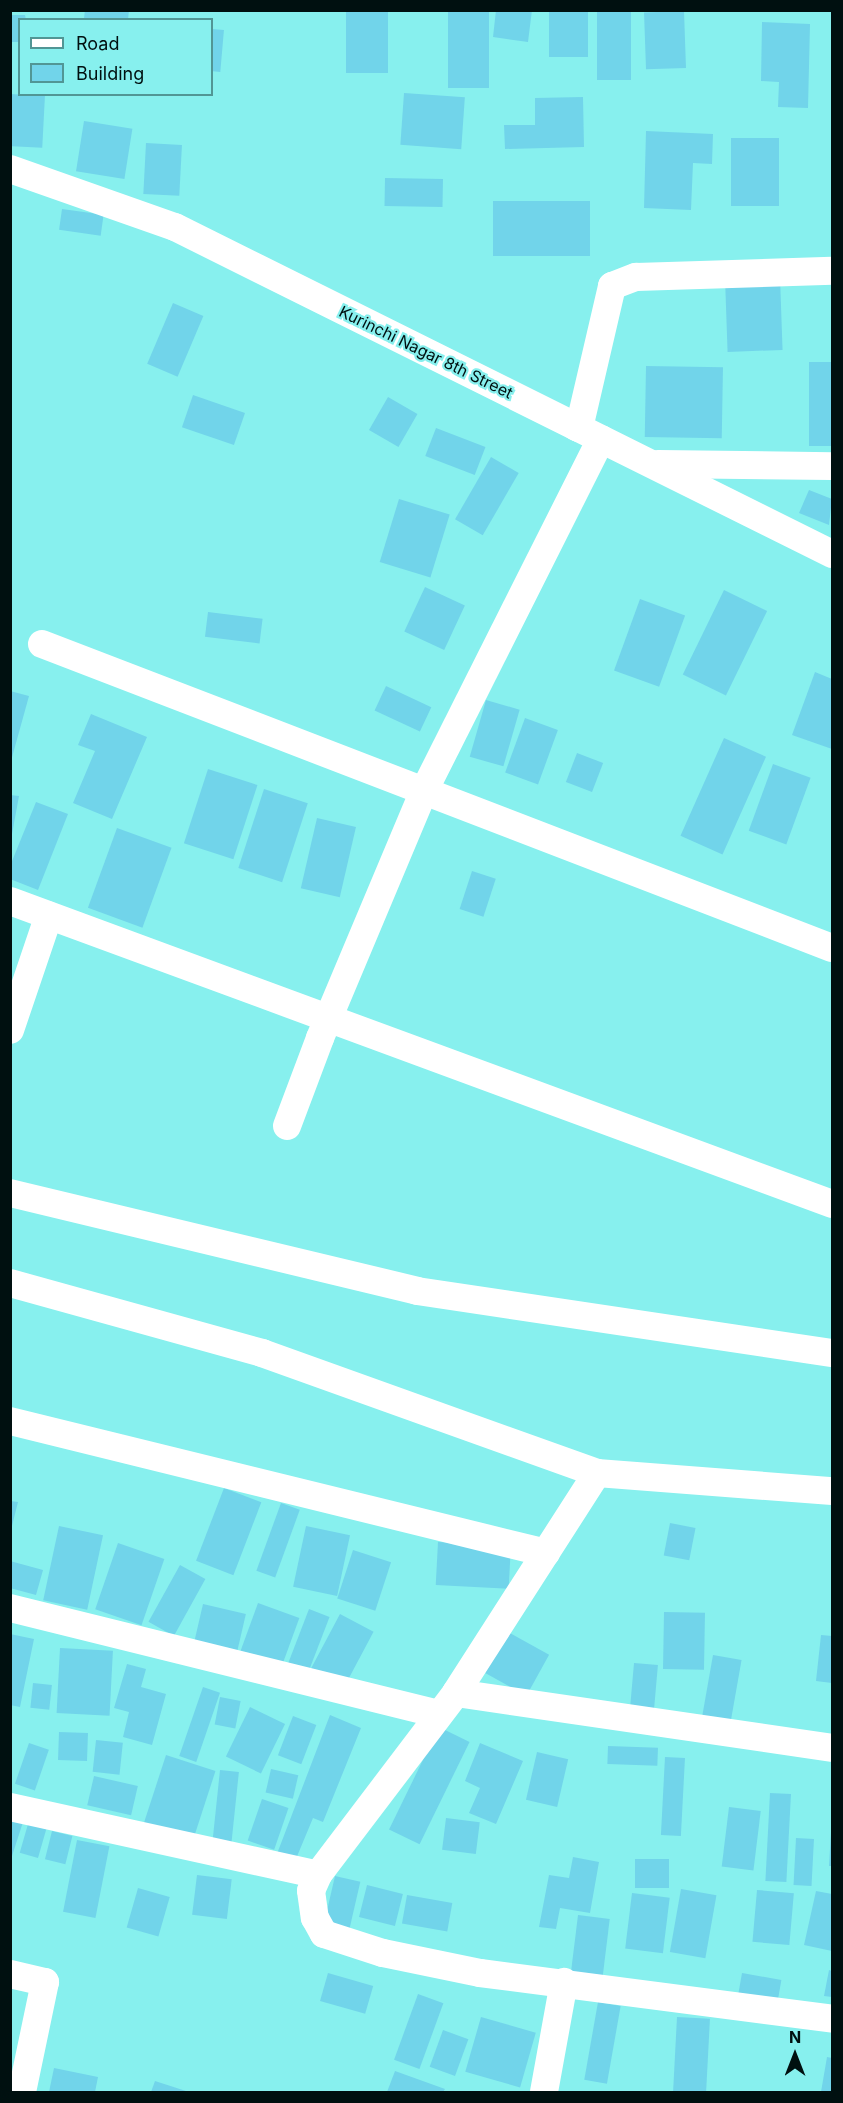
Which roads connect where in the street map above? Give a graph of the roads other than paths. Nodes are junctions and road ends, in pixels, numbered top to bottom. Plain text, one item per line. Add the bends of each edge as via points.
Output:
1 (10, 169) edge
2 (832, 271) edge
3 (576, 427) junction
4 (601, 439) junction
5 (650, 464) junction
6 (832, 466) edge
7 (832, 554) edge
8 (42, 644) dead end
9 (424, 791) junction
10 (10, 901) edge
11 (49, 915) junction
12 (832, 948) edge
13 (328, 1019) junction
14 (10, 1030) edge
15 (287, 1126) dead end
16 (10, 1194) edge
17 (832, 1204) edge
18 (10, 1283) edge
19 (832, 1353) edge
20 (10, 1421) edge
21 (597, 1473) junction
22 (832, 1491) edge
23 (546, 1553) junction
24 (10, 1608) edge
25 (456, 1693) junction
26 (437, 1714) junction
27 (832, 1748) edge
28 (10, 1807) edge
29 (318, 1875) junction
30 (10, 1974) edge
31 (564, 1982) junction
32 (832, 2019) edge
33 (22, 2092) edge
34 (544, 2092) edge

1 - 3 street, Kurinchi Nagar 8th Street via 175,227
2 - 3 street via 636,277 612,286 579,428
3 - 4 street, Kurinchi Nagar 8th Street
4 - 5 street, Kurinchi Nagar 8th Street
4 - 9 street
5 - 6 street
5 - 7 street, Kurinchi Nagar 8th Street
8 - 9 street
9 - 12 street
9 - 13 street
10 - 11 street
11 - 13 street
11 - 14 street
13 - 15 street
13 - 17 street
16 - 19 street via 417,1291
18 - 21 street via 262,1353
20 - 23 street
21 - 22 street
21 - 23 street
23 - 25 street
24 - 26 street
25 - 26 street
25 - 27 street
26 - 29 street
28 - 29 street
29 - 31 street via 312,1892 315,1918 324,1934 383,1953 469,1971
30 - 33 street via 45,1983
31 - 32 street via 604,1992
31 - 34 street

